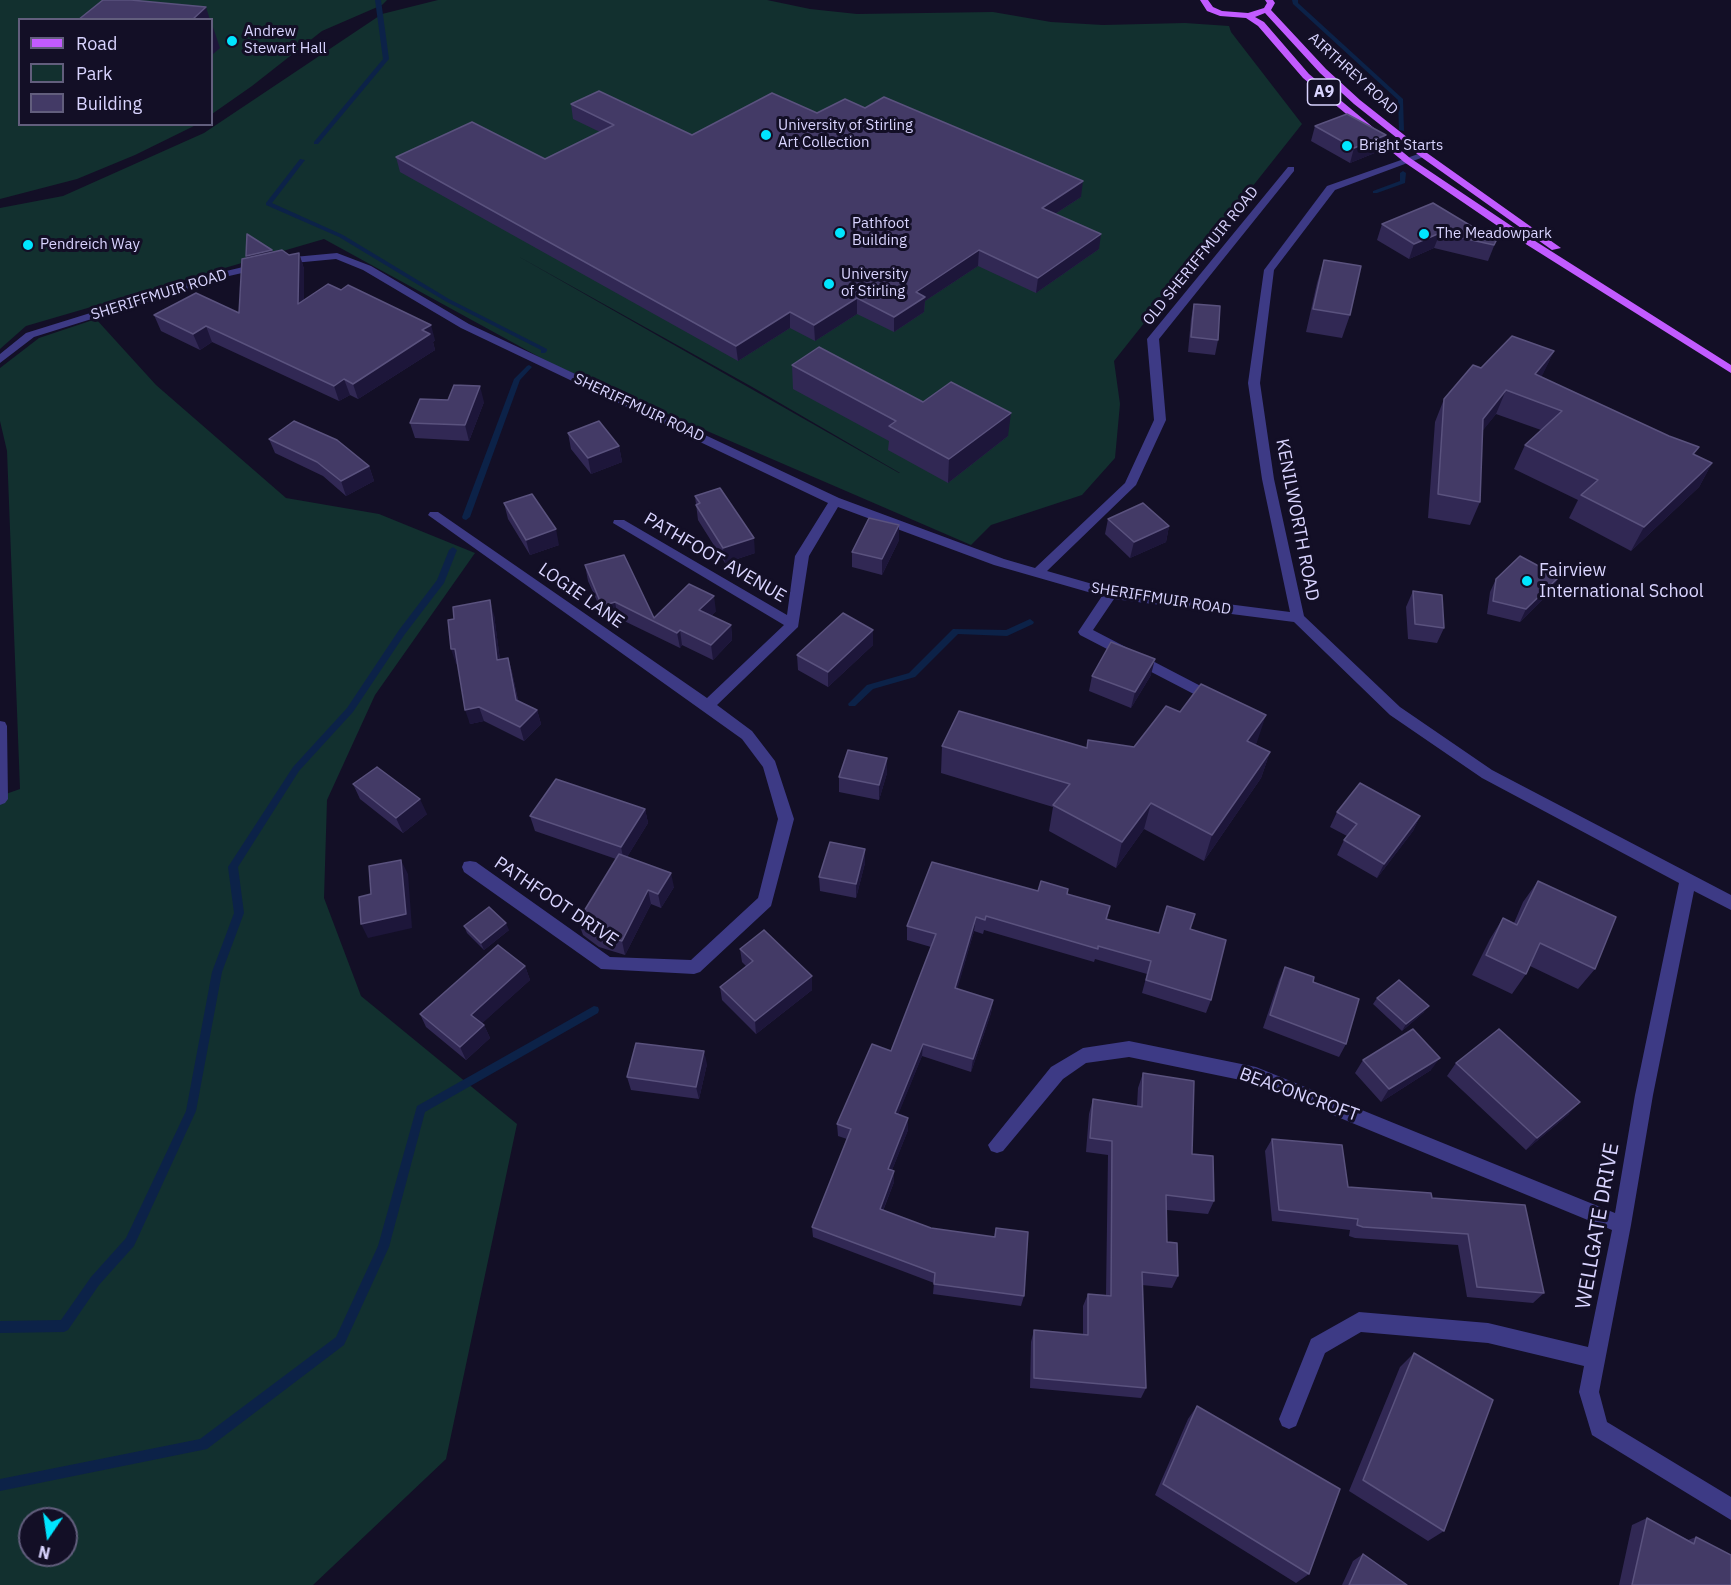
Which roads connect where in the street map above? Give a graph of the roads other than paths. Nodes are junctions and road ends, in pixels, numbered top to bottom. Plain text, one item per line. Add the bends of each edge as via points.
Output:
1 (1204, 0) edge
2 (1269, 0) edge
3 (1267, 10) junction
4 (1248, 16) junction
5 (1424, 155) junction
6 (1407, 160) junction
7 (1292, 169) dead end
8 (1670, 331) junction
9 (0, 360) edge
10 (1731, 370) edge
11 (835, 501) junction
12 (434, 516) dead end
13 (619, 523) dead end
14 (1036, 574) junction
15 (1110, 594) junction
16 (1298, 618) junction
17 (793, 624) junction
18 (708, 706) junction
19 (1225, 706) edge
20 (0, 726) edge
21 (0, 800) edge
22 (470, 867) dead end
23 (1688, 880) junction
24 (1731, 903) edge
25 (997, 1145) dead end
26 (1622, 1226) junction
27 (1596, 1359) junction
28 (1288, 1419) dead end
29 (1731, 1509) edge

1 - 4 main road via 1210,9 1220,13
2 - 3 main road
3 - 4 main road
3 - 5 main road, AIRTHREY ROAD / A9 via 1323,71
4 - 6 main road, AIRTHREY ROAD / A9 via 1261,24 1306,76
5 - 6 street, KENILWORTH ROAD
5 - 8 main road, A9
6 - 8 main road, A9
6 - 16 street, KENILWORTH ROAD via 1331,188 1269,270 1254,383 1268,479
7 - 14 street, OLD SHERIFFMUIR ROAD via 1153,339 1160,420 1130,485
8 - 10 main road, A9
9 - 11 street, SHERIFFMUIR ROAD via 30,335 101,312 226,274 294,259 337,256 367,268 465,326
11 - 14 street, SHERIFFMUIR ROAD
11 - 17 street via 802,556
12 - 18 street, LOGIE LANE
13 - 17 street, PATHFOOT AVENUE
14 - 15 street, SHERIFFMUIR ROAD
15 - 16 street, SHERIFFMUIR ROAD
15 - 19 street via 1084,632
16 - 23 street, KENILWORTH ROAD via 1395,711 1487,774
17 - 18 street
18 - 22 street, PATHFOOT DRIVE via 747,735 770,765 786,819 765,902 694,967 607,964
20 - 21 street
23 - 24 street, KENILWORTH ROAD
23 - 26 street, WELLGATE DRIVE
25 - 26 street, BEACONCROFT via 1057,1073 1083,1056 1129,1049 1256,1075
26 - 27 street, WELLGATE DRIVE
27 - 28 street via 1488,1333 1359,1322 1318,1346
27 - 29 street, WELLGATE DRIVE via 1589,1392 1599,1428

